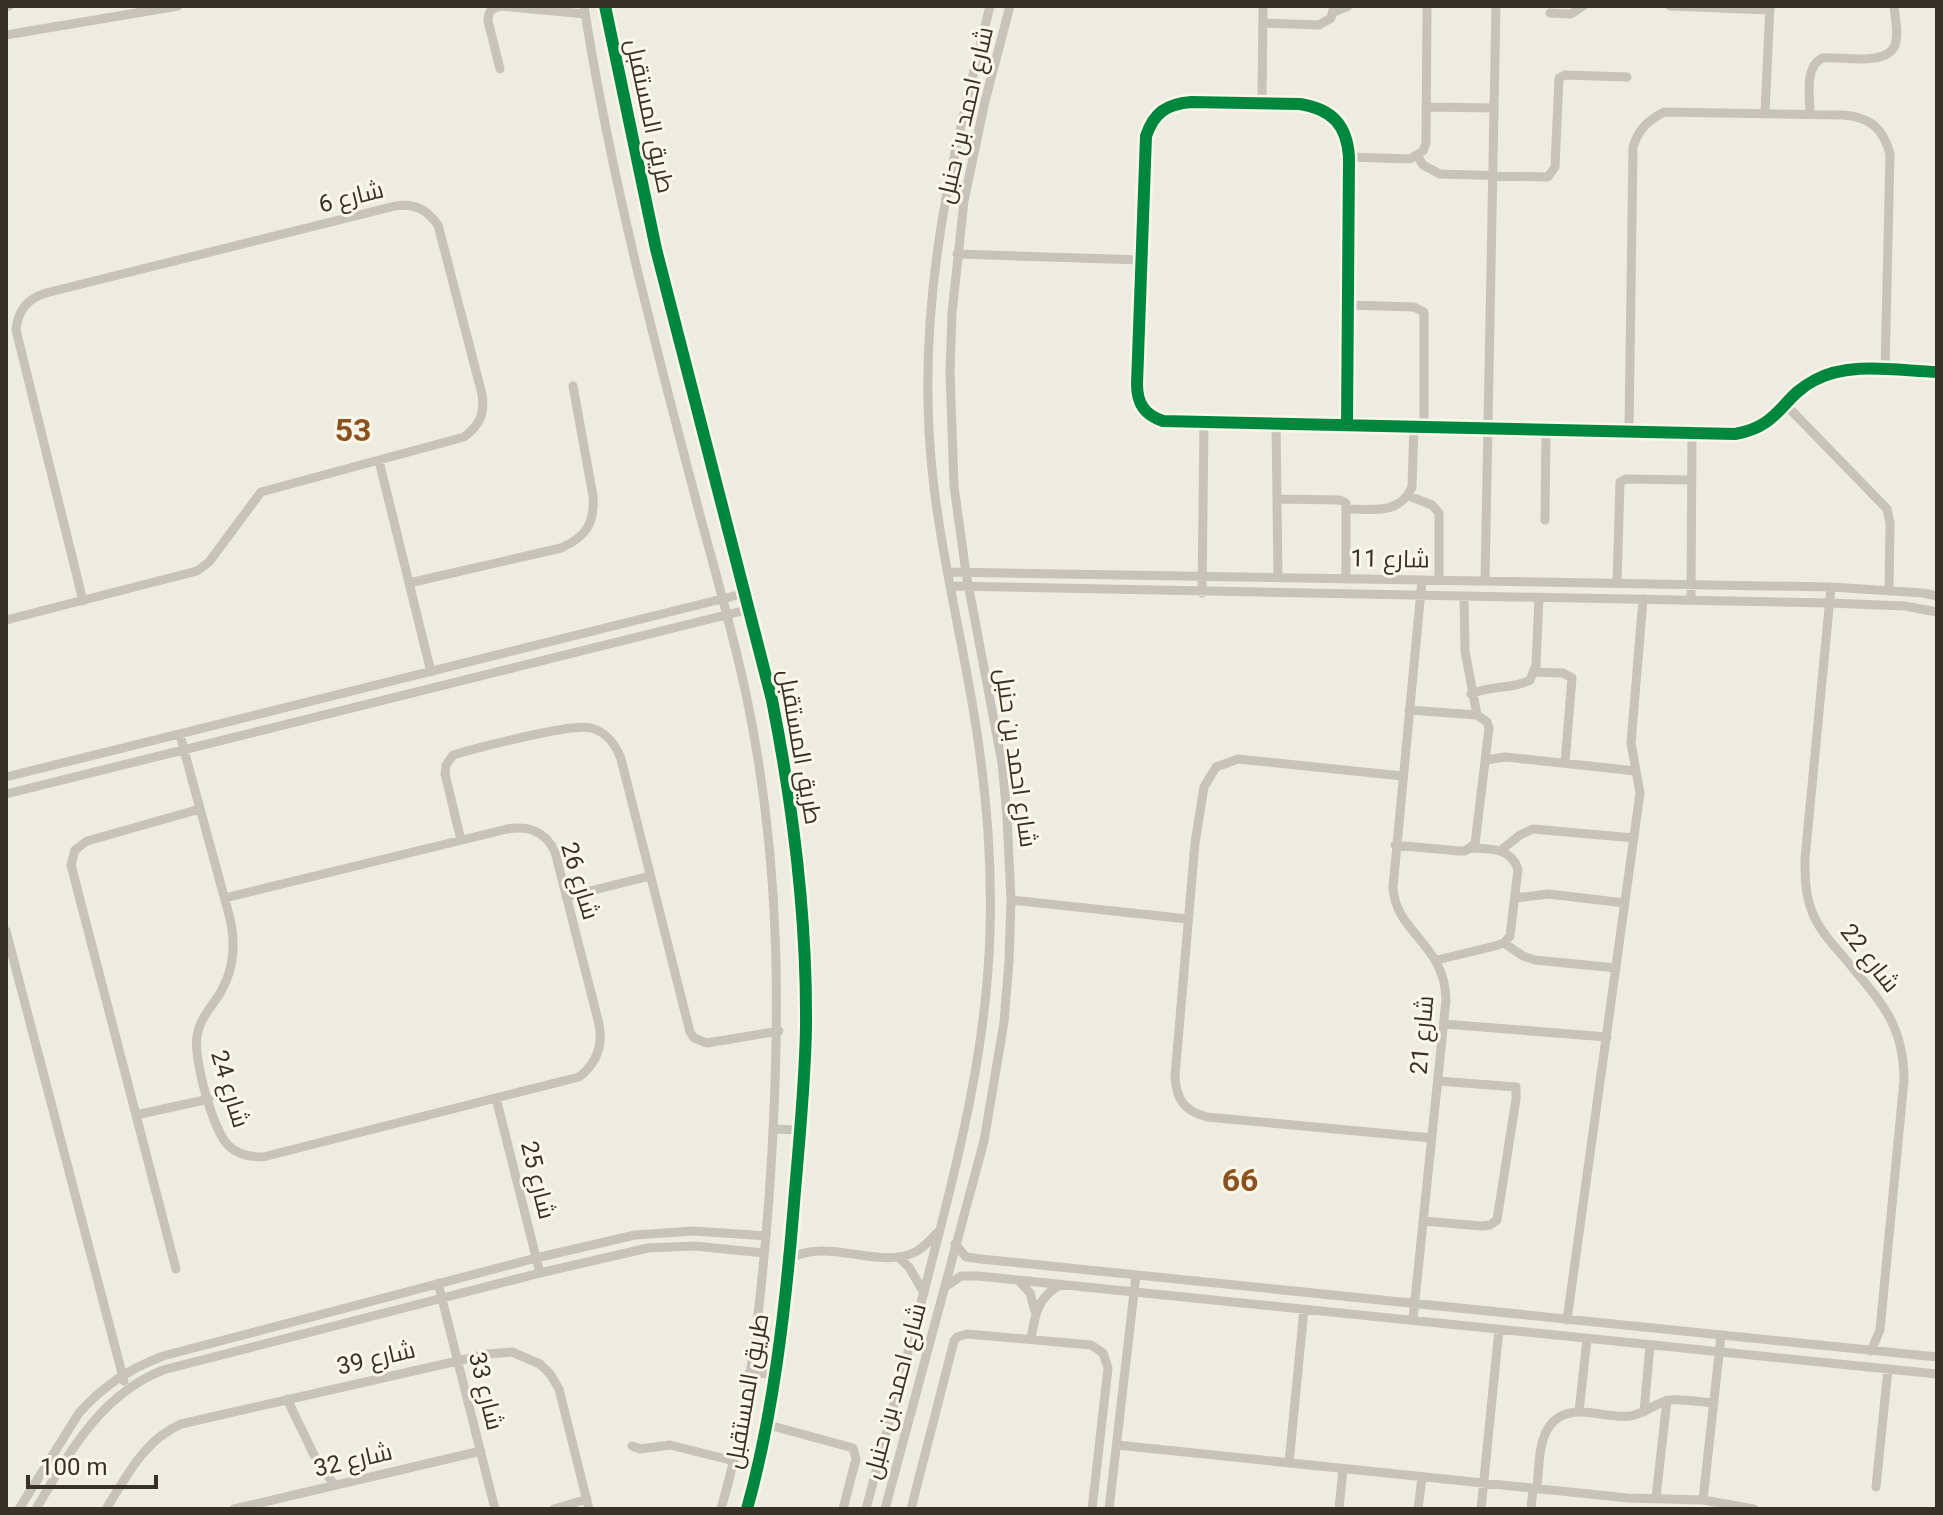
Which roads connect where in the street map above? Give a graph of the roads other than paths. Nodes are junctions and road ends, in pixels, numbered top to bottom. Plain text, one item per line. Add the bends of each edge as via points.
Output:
1 (178, 6) edge
2 (605, 6) edge
3 (990, 6) edge
4 (1010, 6) edge
5 (1263, 6) edge
6 (1348, 6) edge
7 (1496, 6) edge
8 (1583, 6) edge
9 (1670, 6) edge
10 (1894, 6) edge
11 (1430, 7) edge
12 (1770, 8) edge
13 (1334, 9) edge
14 (584, 10) edge
15 (1550, 13) dead end
16 (1263, 23) junction
17 (6, 35) edge
18 (500, 69) dead end
19 (1627, 77) dead end
20 (1262, 103) junction
21 (1426, 107) junction
22 (1494, 108) junction
23 (1765, 113) junction
24 (1810, 114) junction
25 (1349, 157) junction
26 (1418, 157) junction
27 (1492, 177) junction
28 (957, 254) junction
29 (1142, 260) junction
30 (1348, 305) junction
31 (1885, 371) junction
32 (1937, 372) edge
33 (573, 386) dead end
34 (1786, 405) junction
35 (1204, 422) junction
36 (1276, 423) junction
37 (1347, 425) junction
38 (1419, 426) junction
39 (1488, 428) junction
40 (1546, 429) junction
41 (1629, 431) junction
42 (1692, 433) junction
43 (379, 461) junction
44 (1692, 480) junction
45 (1409, 496) junction
46 (1277, 499) junction
47 (1347, 509) junction
48 (1545, 520) dead end
49 (948, 572) junction
50 (966, 573) junction
51 (1002, 573) junction
52 (1202, 578) junction
53 (1278, 578) junction
54 (1346, 579) junction
55 (1422, 580) junction
56 (1439, 580) junction
57 (1485, 581) junction
58 (409, 583) junction
59 (1617, 583) junction
60 (1691, 585) junction
61 (950, 586) junction
62 (969, 587) junction
63 (1831, 587) junction
64 (1002, 588) junction
65 (1889, 591) junction
66 (746, 593) junction
67 (1202, 593) junction
68 (1421, 596) junction
69 (1937, 596) edge
70 (1464, 597) junction
71 (722, 598) junction
72 (1539, 598) junction
73 (1643, 599) junction
74 (1691, 600) junction
75 (83, 601) junction
76 (1829, 603) junction
77 (750, 609) junction
78 (1937, 612) edge
79 (727, 614) junction
80 (6, 620) edge
81 (431, 672) junction
82 (1535, 672) junction
83 (403, 679) junction
84 (407, 694) junction
85 (1471, 694) junction
86 (1409, 710) junction
87 (1477, 715) junction
88 (180, 734) junction
89 (184, 750) junction
90 (1486, 760) junction
91 (1565, 763) junction
92 (1636, 771) junction
93 (9, 775) edge
94 (1402, 776) junction
95 (6, 794) edge
96 (200, 809) junction
97 (1634, 838) junction
98 (461, 840) junction
99 (1395, 845) junction
100 (1471, 848) junction
101 (1501, 850) junction
102 (650, 876) junction
103 (566, 897) junction
104 (225, 898) junction
105 (1515, 898) junction
106 (1011, 900) junction
107 (1625, 903) junction
108 (1188, 919) junction
109 (6, 931) edge
110 (1504, 943) junction
111 (1437, 960) junction
112 (1616, 968) junction
113 (1444, 1024) junction
114 (779, 1031) junction
115 (1607, 1037) junction
116 (1438, 1081) junction
117 (496, 1098) junction
118 (209, 1099) junction
119 (136, 1115) junction
120 (774, 1129) junction
121 (800, 1130) junction
122 (963, 1137) junction
123 (1432, 1138) junction
124 (984, 1141) junction
125 (1423, 1221) junction
126 (940, 1231) junction
127 (766, 1236) junction
128 (791, 1237) junction
129 (955, 1244) junction
130 (811, 1250) junction
131 (764, 1253) junction
132 (898, 1257) junction
133 (536, 1258) junction
134 (789, 1259) junction
135 (981, 1259) junction
136 (176, 1269) dead end
137 (540, 1273) junction
138 (1136, 1275) junction
139 (978, 1276) junction
140 (1018, 1280) junction
141 (438, 1283) junction
142 (1061, 1284) junction
143 (943, 1289) junction
144 (1134, 1292) junction
145 (924, 1293) junction
146 (442, 1298) junction
147 (1415, 1304) junction
148 (1304, 1309) junction
149 (1035, 1311) junction
150 (1413, 1319) junction
151 (1567, 1320) junction
152 (1499, 1329) junction
153 (1721, 1336) junction
154 (1031, 1339) junction
155 (1587, 1339) junction
156 (1650, 1345) junction
157 (1871, 1351) junction
158 (1719, 1353) junction
159 (1937, 1357) edge
160 (458, 1360) junction
161 (1888, 1369) junction
162 (749, 1373) junction
163 (774, 1374) junction
164 (1937, 1374) edge
165 (121, 1375) junction
166 (128, 1388) junction
167 (287, 1399) junction
168 (1667, 1400) junction
169 (1714, 1403) junction
170 (1579, 1412) junction
171 (1644, 1412) junction
172 (765, 1424) junction
173 (884, 1442) junction
174 (1117, 1445) junction
175 (632, 1446) dead end
176 (901, 1447) junction
177 (481, 1451) junction
178 (734, 1461) junction
179 (1289, 1463) junction
180 (1343, 1469) junction
181 (1422, 1477) junction
182 (1483, 1483) junction
183 (334, 1485) junction
184 (1876, 1487) dead end
185 (1535, 1488) junction
186 (1656, 1497) junction
187 (1628, 1498) junction
188 (1703, 1500) junction
189 (588, 1504) edge
190 (19, 1509) edge
191 (36, 1509) edge
192 (106, 1509) edge
193 (234, 1509) edge
194 (495, 1509) edge
195 (554, 1509) edge
196 (721, 1509) edge
197 (747, 1509) edge
198 (843, 1509) edge
199 (866, 1509) edge
200 (885, 1509) edge
201 (911, 1509) edge
202 (1092, 1509) edge
203 (1109, 1509) edge
204 (1339, 1509) edge
205 (1418, 1509) edge
206 (1481, 1509) edge
207 (1531, 1509) edge
208 (1626, 1509) edge
209 (1754, 1509) edge

1 - 17 street
2 - 66 street, طريق المستقبل via 656,249
3 - 49 street, شارع احمد بن حنبل via 940,219 931,289 929,432
4 - 28 street, شارع احمد بن حنبل via 973,151
5 - 16 street
6 - 13 street
7 - 22 street
8 - 15 street via 1571,14
9 - 12 street
10 - 24 street via 1895,47 1888,55 1816,61 1810,74
11 - 21 street
12 - 23 street
13 - 16 street via 1319,25
14 - 18 street via 492,8 488,21
14 - 71 street, طريق المستقبل via 616,180
16 - 20 street
19 - 27 street via 1562,75 1553,173 1542,179
20 - 25 street via 1316,106 1330,113 1342,126
20 - 29 street via 1175,103 1151,122 1146,136
21 - 22 street
21 - 26 street via 1426,143
22 - 27 street
23 - 24 street
23 - 41 street via 1664,112 1638,132 1633,147
24 - 31 street via 1860,116 1886,137 1890,154
25 - 26 street
25 - 30 street
26 - 27 street via 1440,174
27 - 39 street
28 - 29 street
28 - 50 street, شارع احمد بن حنبل via 950,412
29 - 35 street via 1140,404 1163,421
30 - 37 street
30 - 38 street via 1414,307 1424,312
31 - 32 street
31 - 34 street via 1824,375
33 - 58 street via 593,496 589,529 561,548
34 - 42 street via 1750,431
34 - 65 street via 1887,509
35 - 36 street
35 - 52 street
36 - 37 street
36 - 46 street
37 - 38 street
38 - 39 street
38 - 45 street
39 - 40 street
39 - 57 street
40 - 41 street
40 - 48 street
41 - 42 street
42 - 44 street
43 - 58 street
43 - 75 street, شارع 6 via 269,488 203,567
43 - 75 street, شارع 6 via 464,437 474,430 484,407 438,225 420,207 395,206 36,296 21,310 16,330
44 - 59 street via 1620,482
44 - 60 street
45 - 47 street via 1394,508
45 - 56 street via 1439,513
46 - 47 street via 1340,500
46 - 53 street
47 - 54 street
49 - 50 street, شارع 11
49 - 61 street, شارع احمد بن حنبل
50 - 51 street, شارع 11
50 - 62 street, شارع احمد بن حنبل
51 - 52 street, شارع 11
51 - 64 street
52 - 53 street, شارع 11
52 - 67 street
53 - 54 street, شارع 11
54 - 55 street, شارع 11
55 - 56 street, شارع 11
55 - 68 street, شارع 21
56 - 57 street, شارع 11
57 - 59 street, شارع 11
58 - 81 street
59 - 60 street, شارع 11
60 - 63 street, شارع 11
60 - 74 street
61 - 62 street, شارع 11
61 - 122 street, شارع احمد بن حنبل via 986,797 990,865 986,1002
62 - 64 street, شارع 11
62 - 106 street, شارع احمد بن حنبل via 1002,763
63 - 65 street, شارع 11
63 - 76 street, شارع 22
64 - 67 street, شارع 11
65 - 69 street, شارع 11
66 - 71 street
66 - 77 street, طريق المستقبل
67 - 68 street, شارع 11
68 - 70 street, شارع 11
68 - 86 street, شارع 21
70 - 72 street, شارع 11
70 - 85 street
71 - 79 street, طريق المستقبل
71 - 81 street
72 - 73 street, شارع 11
72 - 82 street
73 - 74 street, شارع 11
73 - 92 street via 1631,743
74 - 76 street, شارع 11
75 - 80 street, شارع 6
76 - 78 street, شارع 11
76 - 157 street, شارع 22 via 1805,888 1813,916 1890,1016 1904,1058 1880,1330
77 - 79 street
77 - 121 street, طريق المستقبل via 783,753 799,892 806,1027
79 - 84 street
79 - 114 street, طريق المستقبل via 766,818
81 - 83 street
82 - 85 street via 1521,685
82 - 91 street via 1572,678
83 - 84 street
83 - 88 street
84 - 89 street
85 - 87 street
86 - 87 street
86 - 94 street, شارع 21
87 - 90 street via 1489,728
88 - 89 street, شارع 24
88 - 93 street
89 - 95 street
89 - 96 street, شارع 24
90 - 91 street
90 - 100 street via 1478,838
91 - 92 street
92 - 97 street via 1640,793
94 - 99 street, شارع 21
94 - 108 street via 1261,759 1238,759 1216,767 1204,787
96 - 104 street, شارع 24
96 - 119 street via 87,841 72,857
97 - 101 street via 1533,829
97 - 107 street
98 - 102 street via 445,774 450,758 587,727 606,736 619,752
98 - 103 street, شارع 26 via 523,827 539,832 555,852
98 - 104 street, شارع 26
99 - 100 street
99 - 111 street, شارع 21 via 1397,910
100 - 101 street
101 - 105 street via 1518,869
102 - 103 street
102 - 114 street via 694,1038 707,1043
103 - 117 street, شارع 26 via 601,1033 598,1052 579,1077
104 - 118 street, شارع 24 via 233,926 233,959 196,1041
105 - 107 street via 1548,894
105 - 110 street via 1510,936
106 - 108 street
106 - 124 street, شارع احمد بن حنبل via 1004,1022
107 - 112 street
108 - 123 street via 1175,1076 1175,1092 1183,1105 1207,1117
109 - 165 street
110 - 111 street
110 - 112 street via 1535,960
111 - 113 street, شارع 21 via 1446,986
112 - 115 street
113 - 115 street
113 - 116 street, شارع 21
114 - 120 street, طريق المستقبل
115 - 151 street
116 - 123 street, شارع 21
116 - 125 street via 1516,1087 1516,1099 1497,1220 1482,1226
117 - 118 street, شارع 24 via 256,1157 238,1153 222,1139
117 - 133 street, شارع 25
118 - 119 street
119 - 136 street
120 - 121 street
120 - 127 street, طريق المستقبل
121 - 128 street, طريق المستقبل
122 - 124 street
122 - 126 street, شارع احمد بن حنبل
123 - 125 street, شارع 21
124 - 129 street, شارع احمد بن حنبل
125 - 147 street, شارع 21
126 - 132 street via 918,1251
126 - 145 street, شارع احمد بن حنبل
127 - 131 street, طريق المستقبل
127 - 133 street via 655,1232
128 - 130 street
128 - 134 street, طريق المستقبل
129 - 135 street via 966,1257
129 - 143 street, شارع احمد بن حنبل
130 - 132 street
130 - 134 street
131 - 137 street via 666,1246
131 - 162 street, طريق المستقبل
132 - 145 street
133 - 137 street, شارع 25
133 - 141 street
134 - 163 street, طريق المستقبل
135 - 138 street
135 - 139 street
137 - 146 street
138 - 144 street
138 - 147 street
139 - 140 street
139 - 143 street via 961,1276
140 - 142 street
140 - 149 street via 1030,1293
141 - 146 street, شارع 33
141 - 165 street via 176,1352
142 - 144 street
142 - 149 street
143 - 176 street, شارع احمد بن حنبل
144 - 148 street
144 - 174 street
145 - 173 street, شارع احمد بن حنبل
146 - 160 street, شارع 33
146 - 166 street via 163,1370
147 - 150 street, شارع 21
147 - 151 street
148 - 150 street
148 - 179 street
149 - 154 street
150 - 152 street
151 - 153 street
152 - 155 street
152 - 182 street
153 - 157 street
153 - 158 street
154 - 201 street via 967,1334 954,1341
154 - 202 street via 1091,1345 1107,1360
155 - 156 street
155 - 170 street
156 - 158 street
156 - 171 street
157 - 159 street
158 - 161 street
158 - 169 street
160 - 167 street, شارع 39
160 - 177 street, شارع 33
160 - 189 street, شارع 39 via 512,1352 546,1369 562,1396
161 - 164 street
161 - 184 street
162 - 163 street
162 - 178 street, طريق المستقبل
163 - 172 street, طريق المستقبل
165 - 166 street
165 - 190 street via 79,1413
166 - 191 street via 85,1430
167 - 183 street
167 - 192 street, شارع 39 via 164,1433 143,1451
168 - 169 street
168 - 171 street
168 - 186 street
169 - 188 street
170 - 171 street
170 - 185 street via 1546,1429
172 - 197 street, طريق المستقبل
172 - 198 street via 853,1448 856,1459
173 - 176 street
173 - 199 street, شارع احمد بن حنبل
174 - 179 street
174 - 203 street
175 - 178 street via 670,1445
176 - 200 street, شارع احمد بن حنبل
177 - 183 street, شارع 32
177 - 194 street, شارع 33
178 - 196 street, طريق المستقبل
179 - 180 street
180 - 181 street
180 - 204 street
181 - 182 street
181 - 205 street
182 - 185 street
182 - 206 street
183 - 193 street, شارع 32
185 - 187 street
185 - 207 street
186 - 187 street
186 - 188 street
187 - 208 street
188 - 209 street
189 - 195 street

